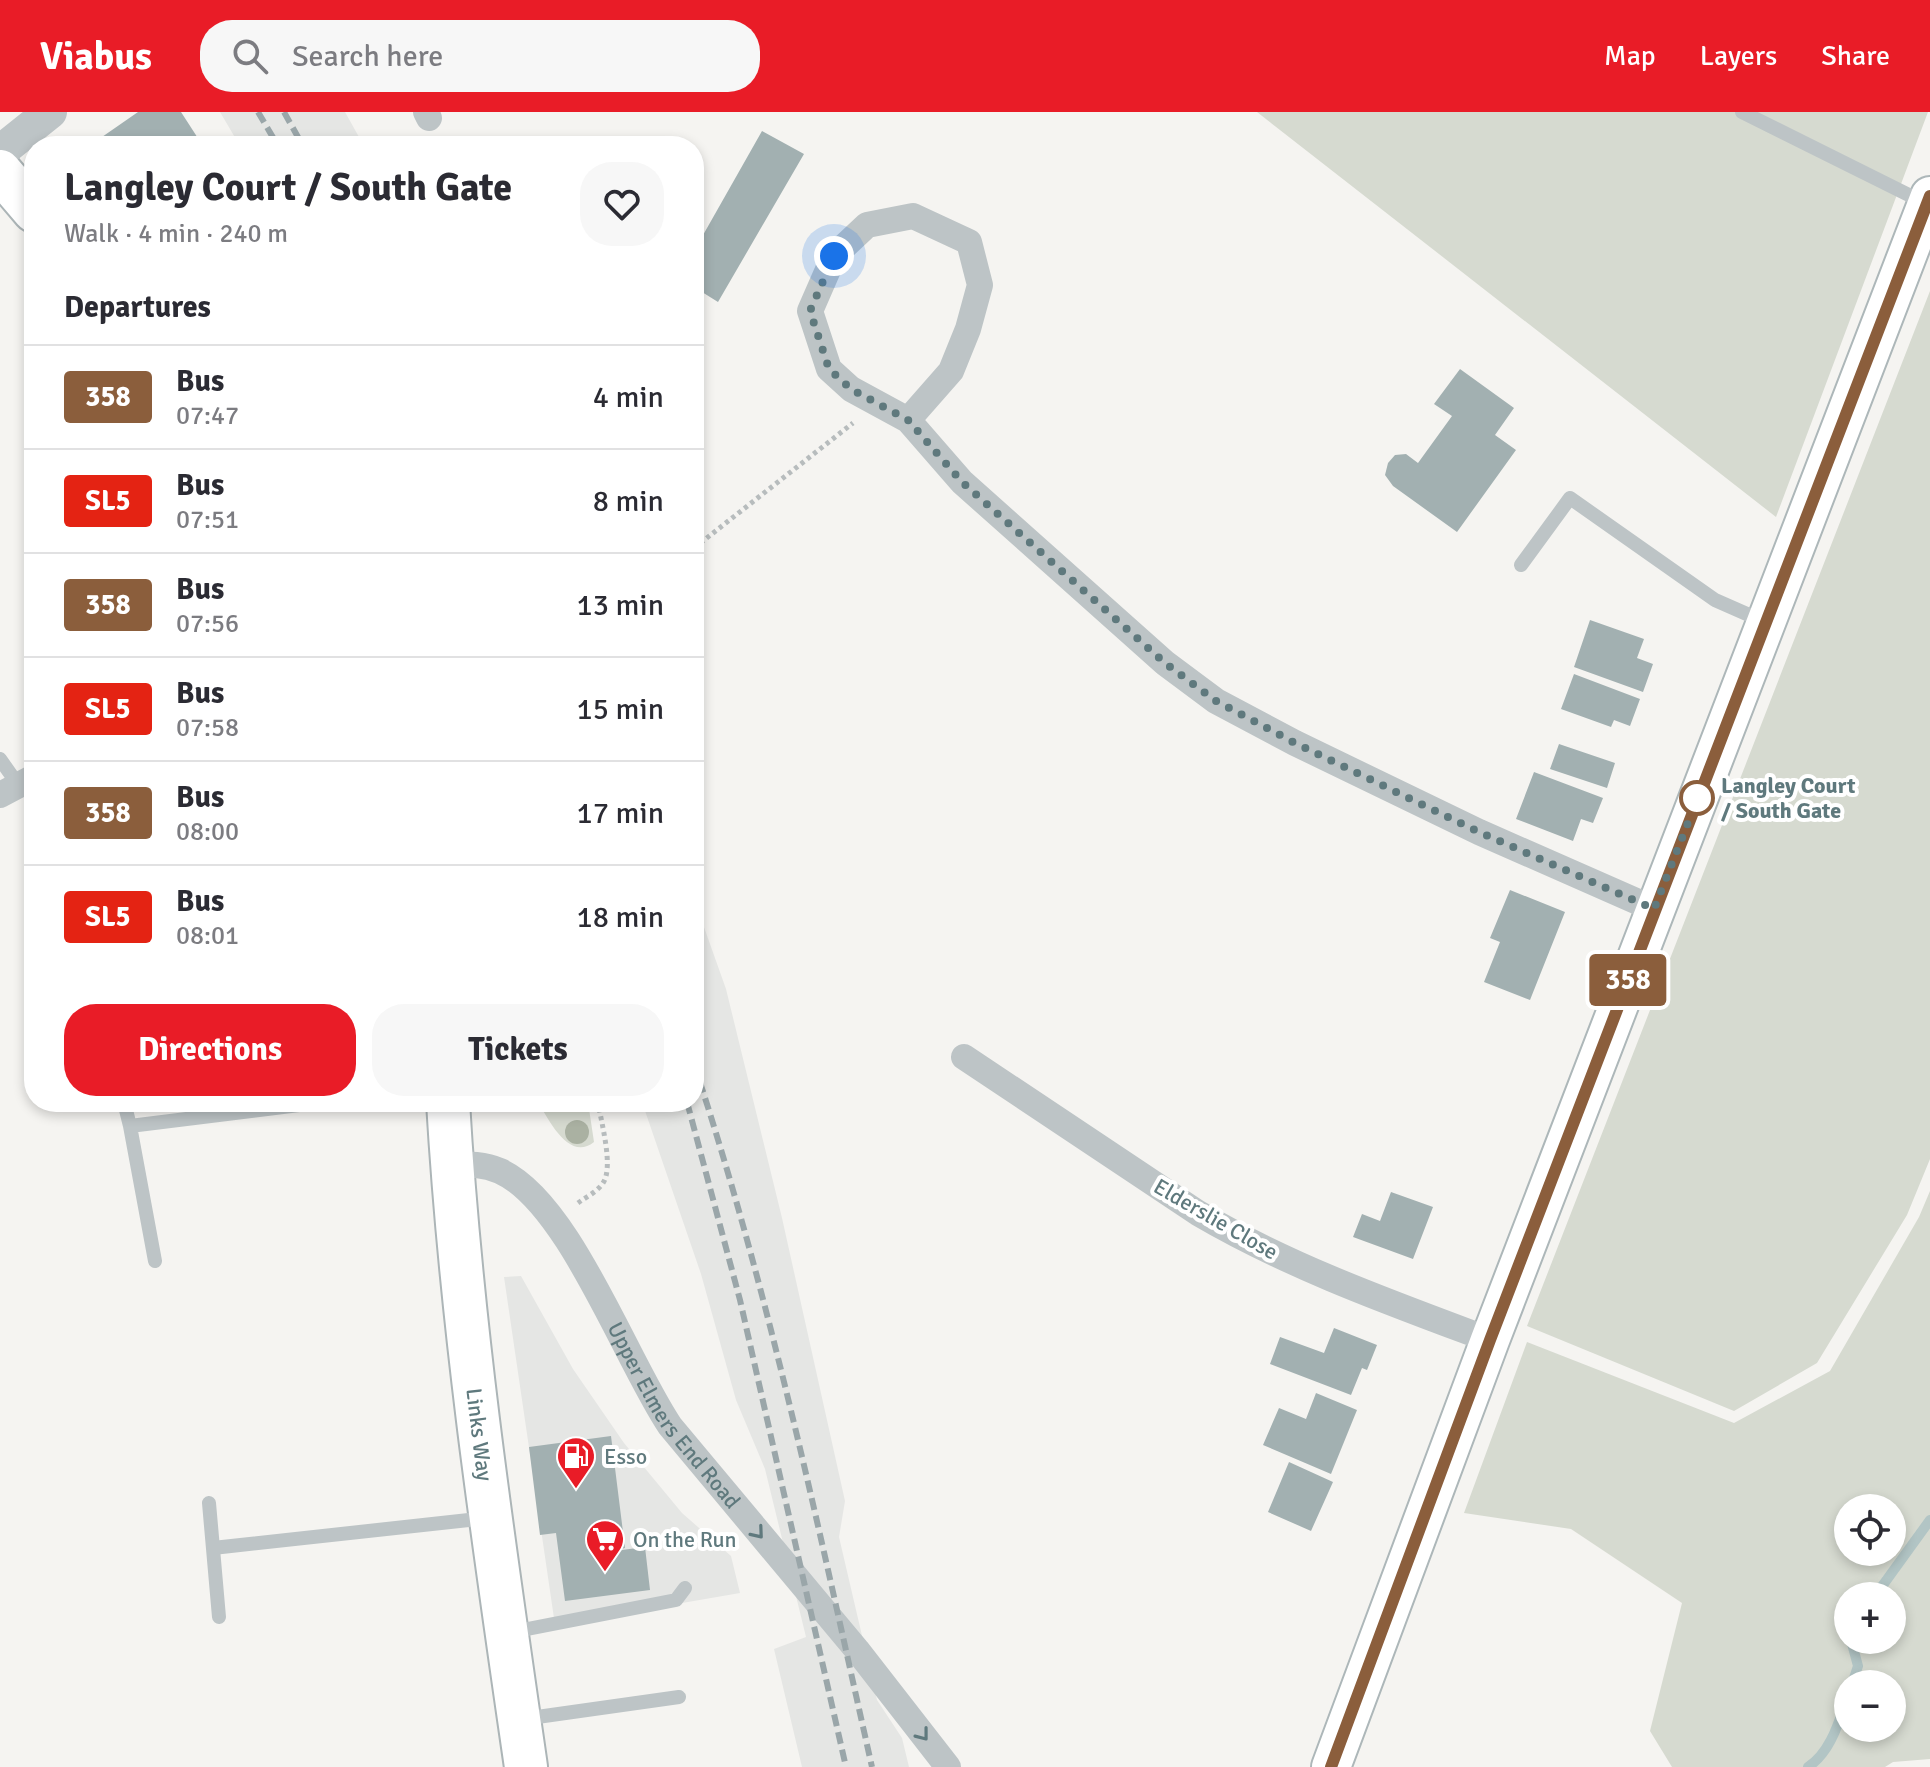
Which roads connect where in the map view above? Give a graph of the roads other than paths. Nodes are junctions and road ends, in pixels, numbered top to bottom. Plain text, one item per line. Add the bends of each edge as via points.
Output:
1 (50, 112) edge
2 (1742, 112) edge
3 (0, 152) edge
4 (0, 171) edge
5 (24, 199) edge
6 (1928, 200) edge
7 (908, 420) junction
8 (1521, 565) dead end
9 (1765, 622) junction
10 (0, 759) edge
11 (18, 786) edge
12 (1654, 909) junction
13 (964, 1057) dead end
14 (126, 1112) edge
15 (243, 1112) edge
16 (449, 1112) edge
17 (130, 1126) junction
18 (452, 1165) junction
19 (155, 1261) dead end
20 (1490, 1340) junction
21 (209, 1503) dead end
22 (490, 1517) junction
23 (213, 1548) junction
24 (685, 1588) dead end
25 (219, 1617) dead end
26 (507, 1633) junction
27 (679, 1697) dead end
28 (519, 1720) junction
29 (526, 1767) edge
30 (948, 1767) edge
31 (1331, 1767) edge

1 - 3 street
2 - 6 lane
4 - 5 main road
6 - 9 main road
7 - 7 street via 951,371 980,285 969,242 913,216 867,225 834,256 810,311 829,369 851,389
7 - 12 street via 962,482 1165,663 1216,701 1479,832
8 - 9 lane via 1570,498 1715,600
9 - 12 main road
10 - 11 lane
12 - 20 main road
13 - 20 street, Elderslie Close via 1238,1236 1278,1257
14 - 17 lane
15 - 17 lane
16 - 18 main road, Links Way
17 - 19 lane
18 - 22 main road, Links Way
18 -> 30 street, Upper Elmers End Road via 476,1164 503,1172 553,1221 670,1426
20 - 31 main road
21 - 23 lane
22 - 23 lane
22 - 26 main road, Links Way
23 - 25 lane
24 - 26 lane via 676,1600
26 - 28 main road, Links Way
27 - 28 lane
28 - 29 main road, Links Way

